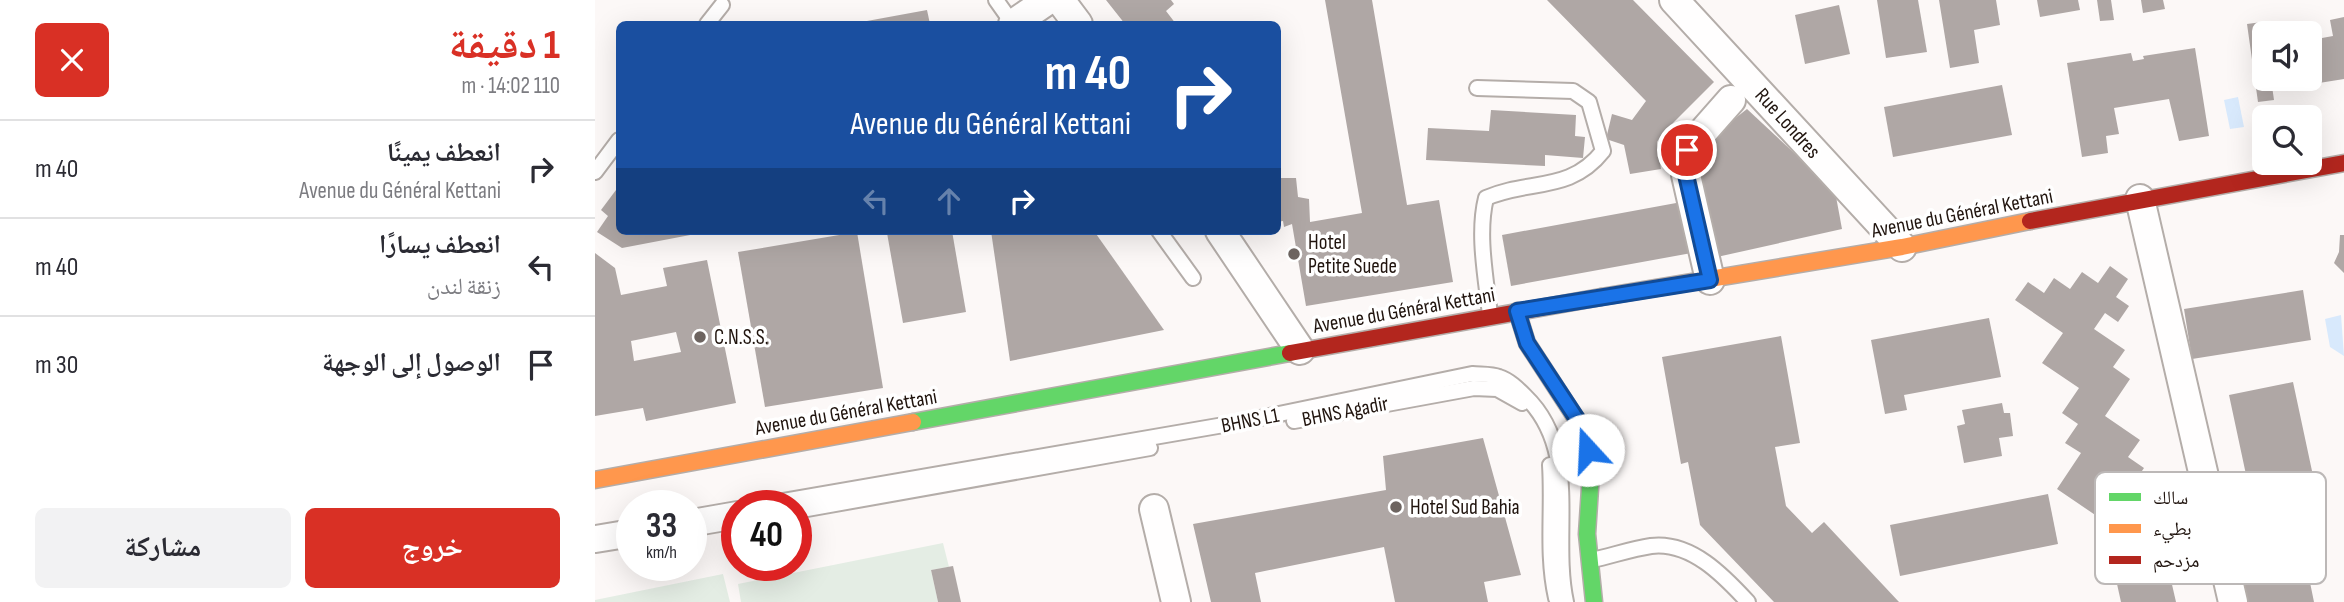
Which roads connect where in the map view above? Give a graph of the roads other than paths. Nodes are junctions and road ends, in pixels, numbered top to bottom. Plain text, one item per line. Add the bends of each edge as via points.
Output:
1 (996, 0) edge
2 (1048, 0) edge
3 (1060, 0) edge
4 (1674, 0) edge
5 (722, 5) dead end
6 (709, 21) edge
7 (1011, 21) edge
8 (1017, 21) edge
9 (1076, 21) edge
10 (1477, 88) dead end
11 (1731, 100) dead end
12 (616, 143) edge
13 (2344, 163) edge
14 (595, 172) edge
15 (2140, 199) junction
16 (1162, 235) edge
17 (1223, 235) edge
18 (1902, 247) junction
19 (1193, 278) dead end
20 (1710, 280) junction
21 (1517, 311) junction
22 (1490, 316) junction
23 (1300, 350) junction
24 (2203, 472) edge
25 (595, 480) edge
26 (812, 496) edge
27 (812, 508) edge
28 (1154, 509) dead end
29 (616, 530) edge
30 (595, 533) edge
31 (616, 542) edge
32 (595, 545) edge
33 (1589, 560) junction
34 (2229, 584) edge
35 (1176, 602) edge
36 (1556, 602) edge
37 (1566, 602) edge
38 (1594, 602) edge
39 (1748, 602) edge
40 (2233, 602) edge

1 - 7 lane
2 - 8 street
3 - 9 street
4 - 18 street, Rue Londres
5 - 6 lane
10 - 22 lane via 1573,91 1589,102 1603,151 1583,172 1556,183 1486,198 1485,272
11 - 20 street via 1687,150 1686,175
12 - 14 lane
13 - 15 street, Avenue du Général Kettani
15 - 18 street, Avenue du Général Kettani
15 - 24 street
16 - 19 lane
17 - 23 street
18 - 20 street, Avenue du Général Kettani
20 - 21 street, Avenue du Général Kettani
21 - 22 street, Avenue du Général Kettani
21 - 33 street via 1527,343 1581,425 1591,473
22 - 23 street, Avenue du Général Kettani
23 - 25 street, Avenue du Général Kettani
26 - 37 lane, BHNS L1 via 1241,422 1472,374 1500,377 1532,402 1554,437 1562,487 1559,528
27 - 36 lane, BHNS Agadir via 1483,387 1522,403 1545,439 1551,463 1548,546
28 - 35 street
29 - 30 lane
31 - 32 lane
33 - 38 street
33 - 39 lane via 1653,546 1675,548 1707,563
34 - 40 street

